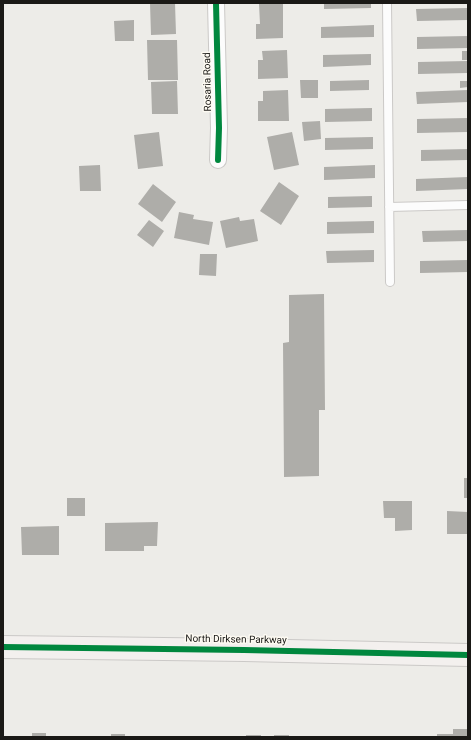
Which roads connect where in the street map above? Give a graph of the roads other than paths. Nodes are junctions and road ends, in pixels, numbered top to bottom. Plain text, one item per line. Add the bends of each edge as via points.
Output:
1 (216, 3) edge
2 (387, 3) edge
3 (218, 160) dead end
4 (468, 204) edge
5 (389, 207) junction
6 (390, 282) dead end
7 (3, 647) edge
8 (468, 656) edge

1 - 3 street, Rosaria Road
2 - 5 lane
4 - 5 lane
5 - 6 lane
7 - 8 main road, North Dirksen Parkway

